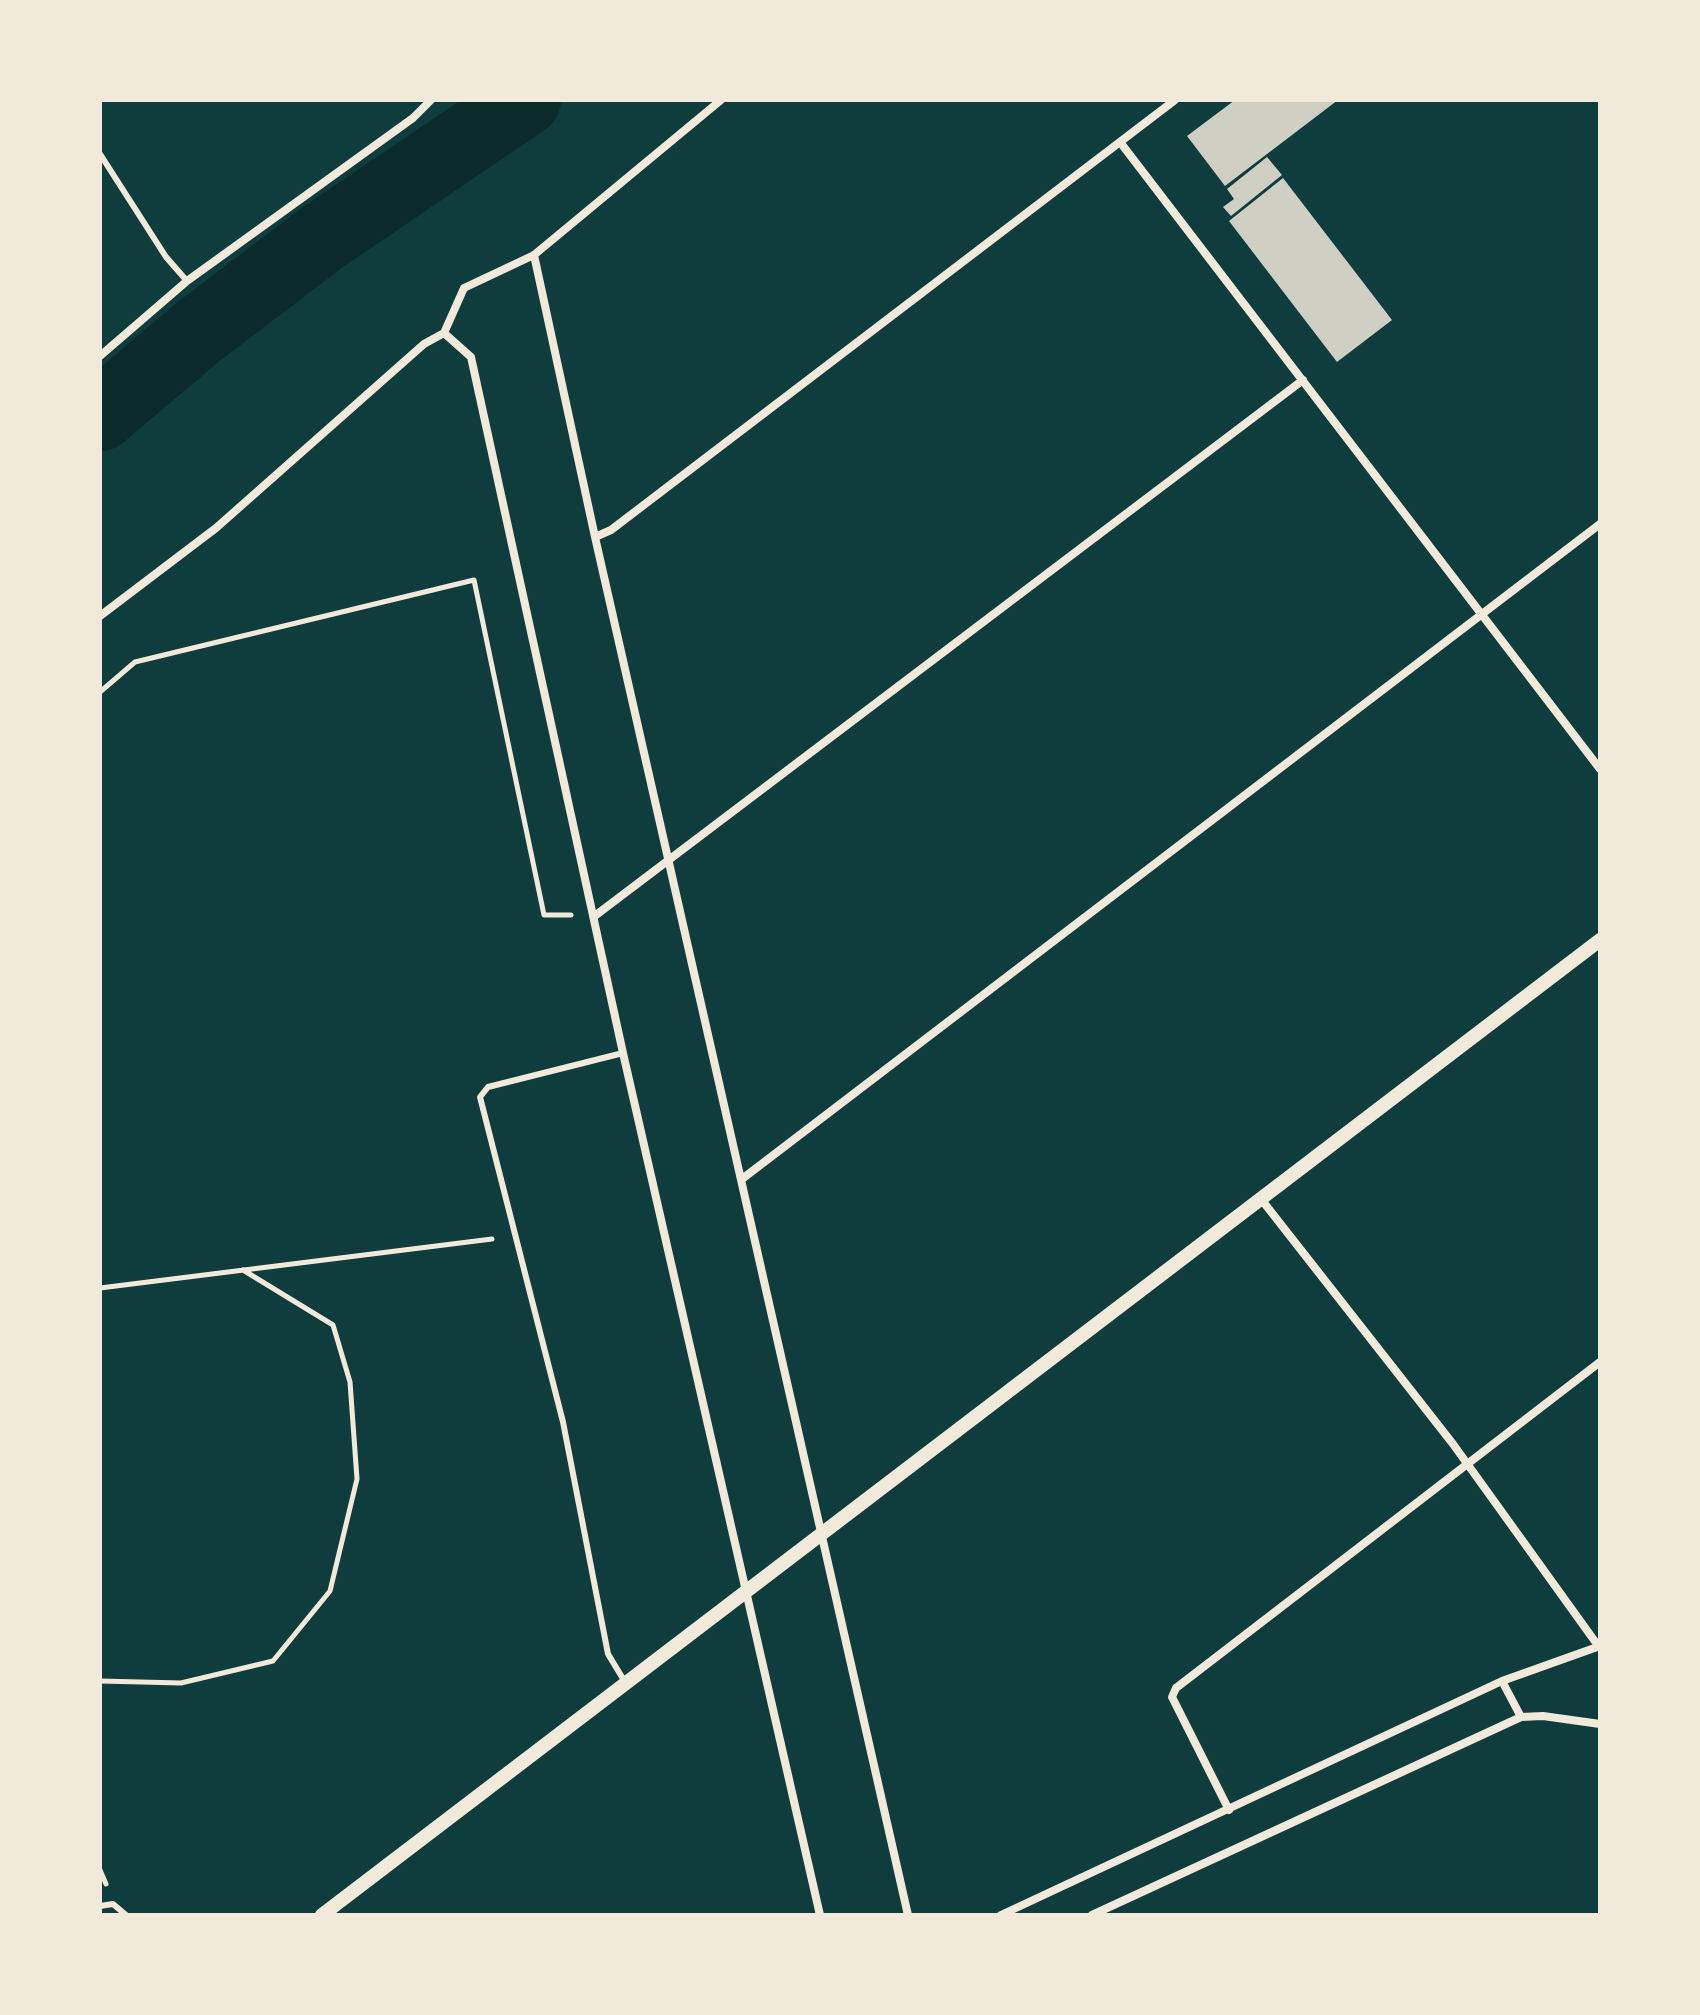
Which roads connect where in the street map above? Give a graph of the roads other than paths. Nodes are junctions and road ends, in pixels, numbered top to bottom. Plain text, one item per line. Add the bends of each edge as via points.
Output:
1 (431, 100) edge
2 (721, 100) edge
3 (1175, 100) edge
4 (1120, 142) junction
5 (100, 154) edge
6 (534, 255) junction
7 (187, 281) junction
8 (444, 333) junction
9 (100, 356) edge
10 (1303, 380) junction
11 (1600, 524) edge
12 (595, 537) junction
13 (100, 616) edge
14 (1484, 616) junction
15 (1600, 769) edge
16 (669, 860) junction
17 (596, 915) junction
18 (1600, 940) edge
19 (623, 1053) junction
20 (742, 1179) junction
21 (1261, 1199) junction
22 (1600, 1362) edge
23 (1467, 1464) junction
24 (822, 1534) junction
25 (748, 1590) junction
26 (1600, 1646) edge
27 (1502, 1681) junction
28 (628, 1685) junction
29 (1521, 1717) junction
30 (1600, 1724) edge
31 (1229, 1810) junction
32 (100, 1906) edge
33 (126, 1915) edge
34 (322, 1915) edge
35 (820, 1915) edge
36 (908, 1915) edge
37 (1001, 1915) edge
38 (1092, 1915) edge

1 - 7 street
2 - 6 street
3 - 4 street
4 - 10 street
4 - 12 street via 611,530
5 - 7 lane
6 - 8 street via 464,288
6 - 12 street
7 - 9 street
8 - 13 street via 424,344 216,528
8 - 17 street via 471,357
10 - 14 street
10 - 16 street
11 - 14 street
12 - 16 street
14 - 15 street
14 - 20 street
16 - 17 street
16 - 20 street
17 - 19 street
18 - 21 street
19 - 25 street
19 - 28 lane via 488,1087 480,1097 563,1422 608,1654
20 - 24 street
21 - 23 street
21 - 24 street
22 - 23 street
23 - 26 street
23 - 31 street via 1176,1688 1172,1697
24 - 25 street
24 - 36 street
25 - 28 street
25 - 35 street
26 - 27 street
27 - 29 street
27 - 31 street
28 - 34 street
29 - 30 street
29 - 38 street
31 - 37 street
32 - 33 lane via 113,1904

